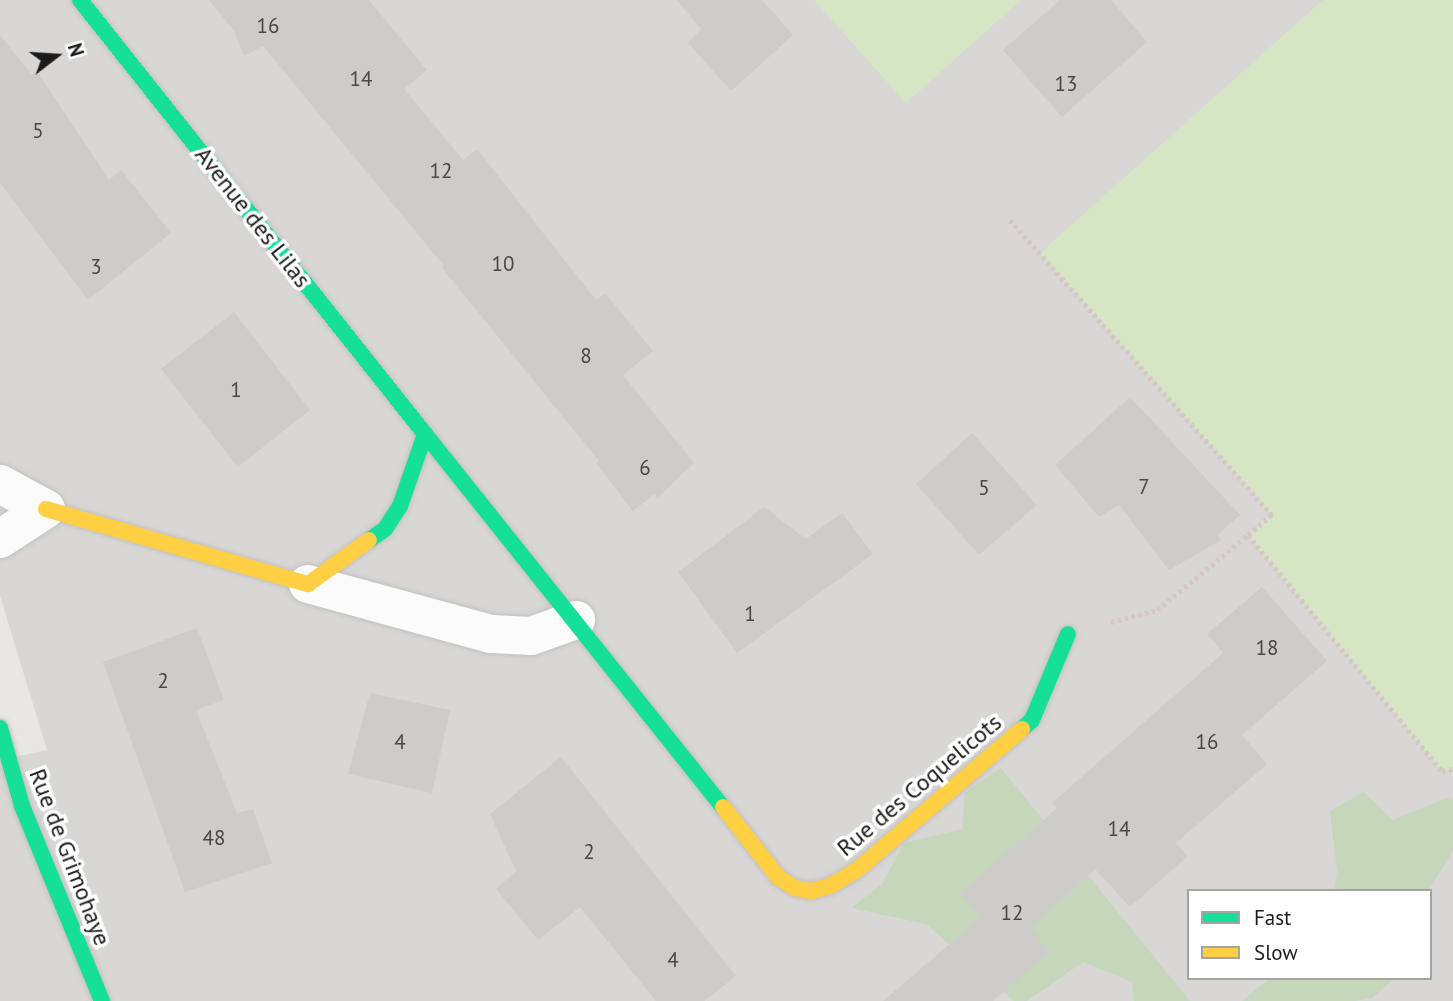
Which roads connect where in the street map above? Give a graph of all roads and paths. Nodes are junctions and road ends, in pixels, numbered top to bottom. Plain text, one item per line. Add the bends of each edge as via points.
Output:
1 (80, 0) edge
2 (1010, 220) dead end
3 (425, 435) junction
4 (0, 484) edge
5 (46, 509) junction
6 (1248, 535) junction
7 (0, 539) edge
8 (308, 584) junction
9 (576, 620) junction
10 (1068, 634) joint
11 (0, 728) edge
12 (1453, 769) edge
13 (11, 811) edge
14 (103, 1001) edge

1 - 3 street, Avenue des Lilas
2 - 6 path via 1272,515
3 - 8 street via 400,506 385,529
3 - 9 street, Avenue des Lilas
4 - 5 street
5 - 7 street
5 - 8 street
6 - 10 path via 1157,610
6 - 12 path via 1442,771
8 - 9 street via 491,634 531,636
9 - 10 street, Rue des Coquelicots via 778,877 811,891 830,886 881,852 1031,720
11 - 13 street, Rue de Grimohaye
13 - 14 street, Rue de Grimohaye

